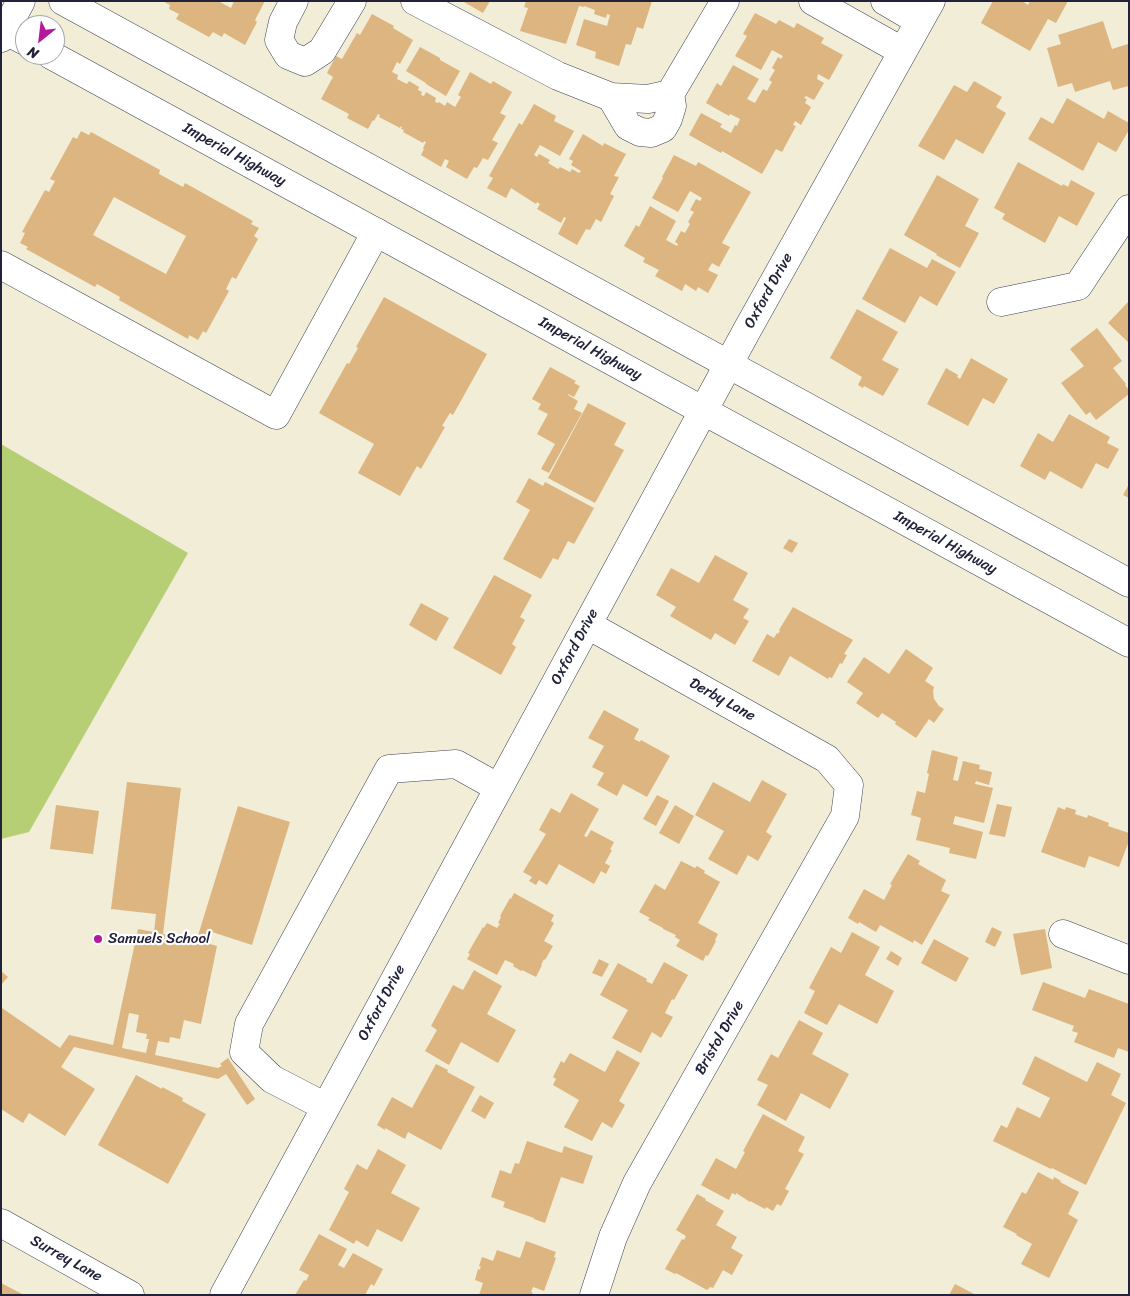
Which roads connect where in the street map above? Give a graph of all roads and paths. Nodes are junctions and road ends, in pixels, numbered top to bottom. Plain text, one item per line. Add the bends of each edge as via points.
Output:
1 (21, 1) edge
2 (63, 1) edge
3 (294, 1) edge
4 (352, 1) edge
5 (415, 1) edge
6 (724, 1) edge
7 (812, 1) edge
8 (885, 1) edge
9 (925, 11) edge
10 (8, 34) edge
11 (902, 51) junction
12 (65, 63) edge
13 (1129, 209) edge
14 (376, 232) junction
15 (1, 265) edge
16 (1001, 302) dead end
17 (729, 364) junction
18 (704, 411) junction
19 (1129, 583) edge
20 (588, 624) junction
21 (1129, 643) edge
22 (849, 785) joint
23 (499, 788) junction
24 (1062, 934) dead end
25 (1129, 960) edge
26 (326, 1107) junction
27 (1, 1224) edge
28 (130, 1295) edge
29 (224, 1295) edge
30 (594, 1295) edge

1 - 10 street
2 - 17 street
3 - 4 street via 282,22 279,40 288,55 305,62 322,52
5 - 6 street via 558,76 611,97 648,99 670,94
7 - 11 street
8 - 9 street
9 - 11 street, Oxford Drive
11 - 17 street, Oxford Drive
12 - 14 street, Imperial Highway
13 - 16 street via 1078,286
14 - 15 street via 276,415
14 - 18 street, Imperial Highway
17 - 18 street, Oxford Drive
17 - 19 street
18 - 20 street, Oxford Drive
18 - 21 street, Imperial Highway
20 - 22 street, Derby Lane via 827,759
20 - 23 street, Oxford Drive
22 - 30 street, Bristol Drive via 845,816 637,1183 613,1237
23 - 26 street, Oxford Drive
23 - 26 street via 456,764 389,770 249,1024 244,1052 272,1079
24 - 25 street
26 - 29 street, Oxford Drive
27 - 28 street, Surrey Lane

